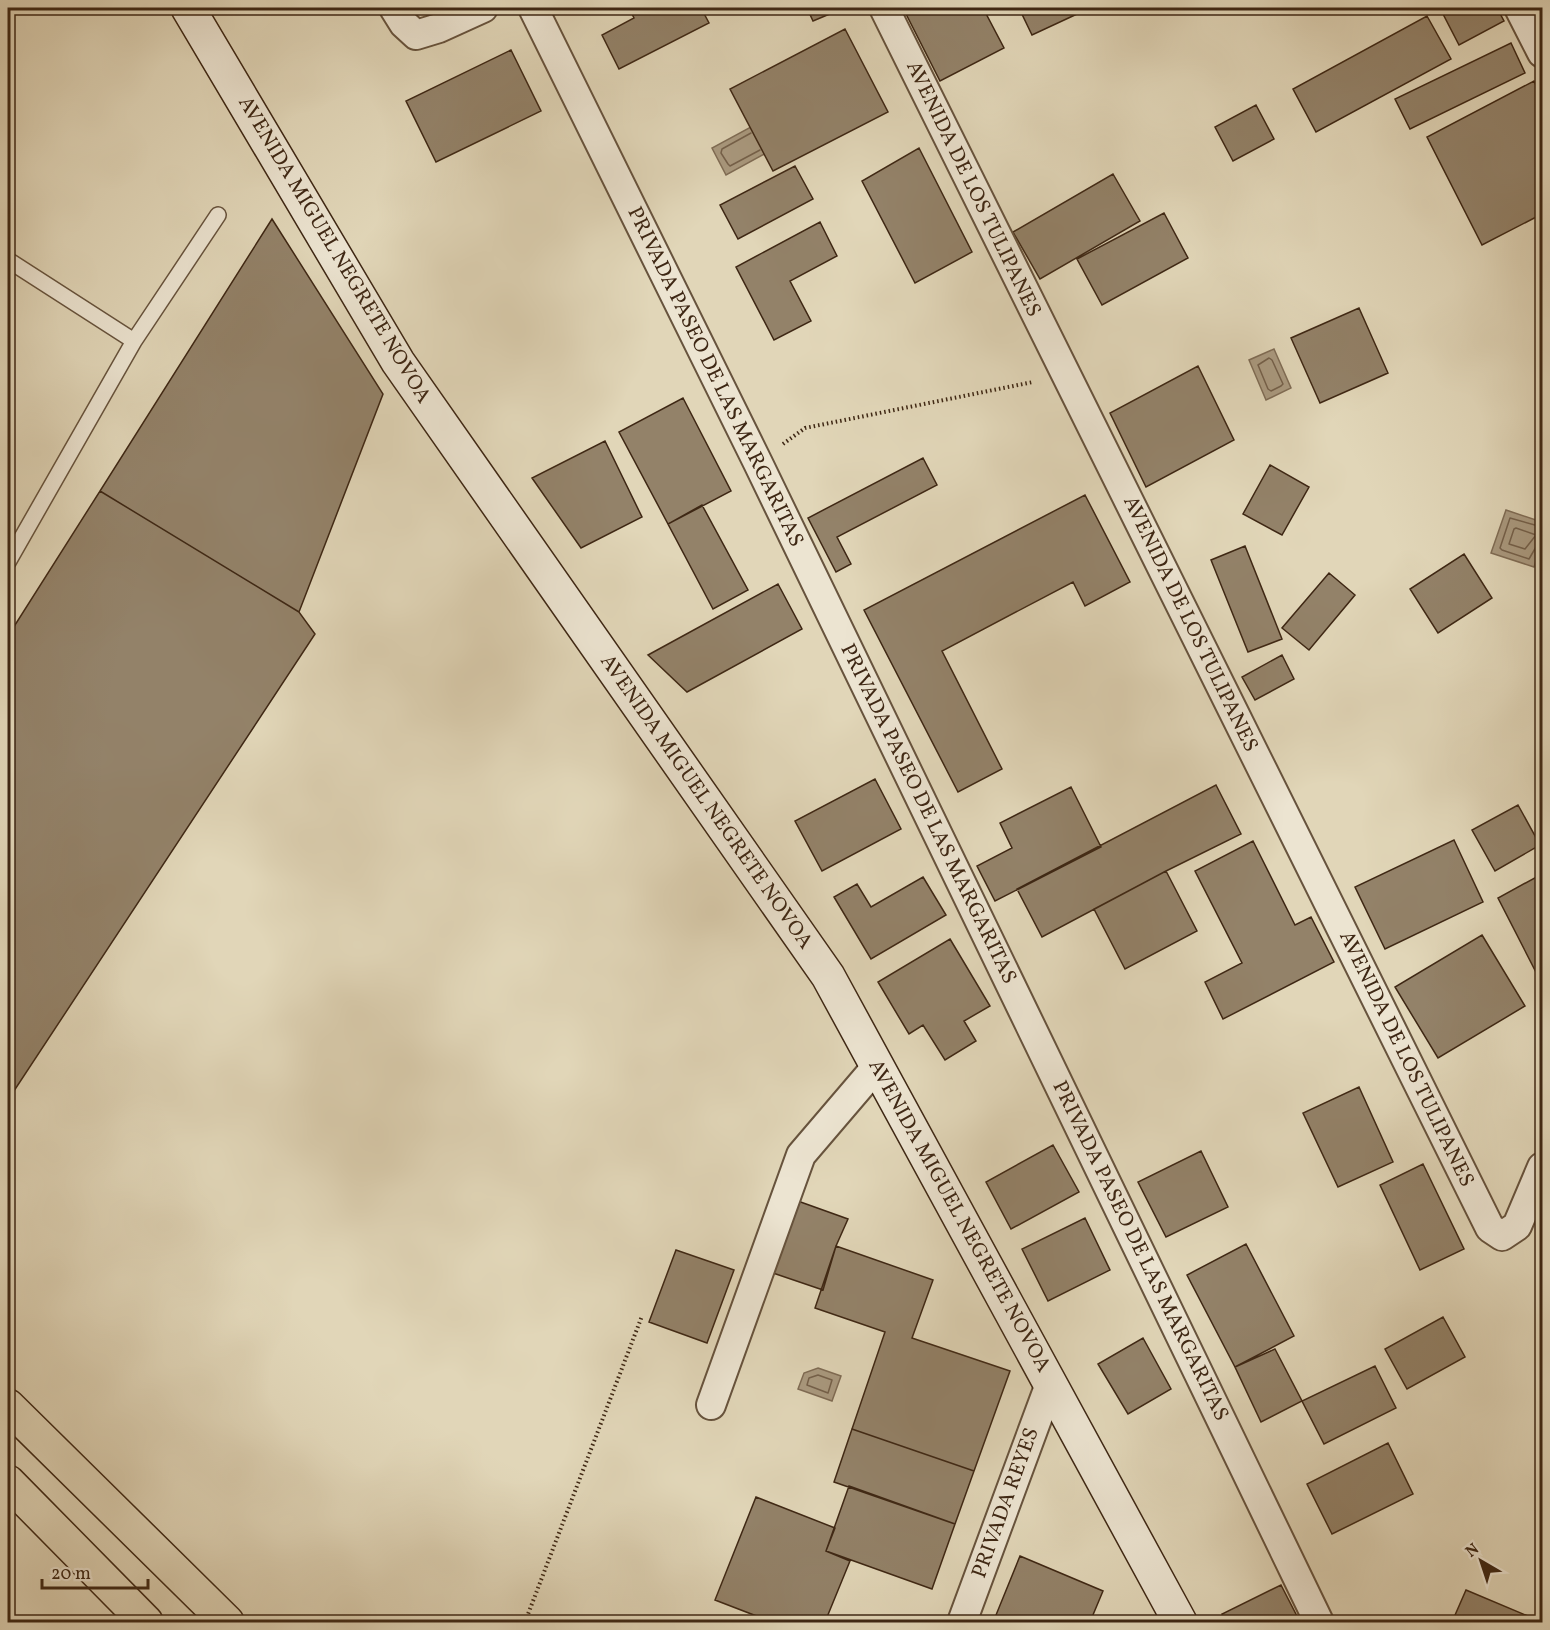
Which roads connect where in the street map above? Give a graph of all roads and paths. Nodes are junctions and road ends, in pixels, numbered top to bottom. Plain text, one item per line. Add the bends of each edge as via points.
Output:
1 (188, 8) edge
2 (394, 8) edge
3 (483, 8) edge
4 (533, 8) edge
5 (884, 8) edge
6 (1519, 8) edge
7 (1542, 53) edge
8 (218, 214) dead end
9 (8, 260) edge
10 (134, 341) junction
11 (1066, 375) junction
12 (758, 463) junction
13 (8, 562) edge
14 (878, 1066) junction
15 (1542, 1167) edge
16 (642, 1316) dead end
17 (1050, 1384) junction
18 (711, 1405) dead end
19 (8, 1406) edge
20 (8, 1482) edge
21 (147, 1623) edge
22 (227, 1623) edge
23 (525, 1623) edge
24 (962, 1623) edge
25 (1180, 1623) edge
26 (1319, 1623) edge

1 - 14 main road, AVENIDA MIGUEL NEGRETE NOVOA via 398,362 828,976
2 - 3 street via 416,34
4 - 12 street, PRIVADA PASEO DE LAS MARGARITAS
5 - 11 street, AVENIDA DE LOS TULIPANES
6 - 7 street
8 - 10 lane
9 - 10 lane
10 - 13 lane
11 - 12 path via 805,428
11 - 15 street, AVENIDA DE LOS TULIPANES via 1490,1228 1502,1236 1517,1226
12 - 26 street, PRIVADA PASEO DE LAS MARGARITAS
14 - 17 main road, AVENIDA MIGUEL NEGRETE NOVOA
14 - 18 street via 801,1155
16 - 23 path
17 - 24 street, PRIVADA REYES
17 - 25 main road, AVENIDA MIGUEL NEGRETE NOVOA
19 - 22 main road
20 - 21 main road

